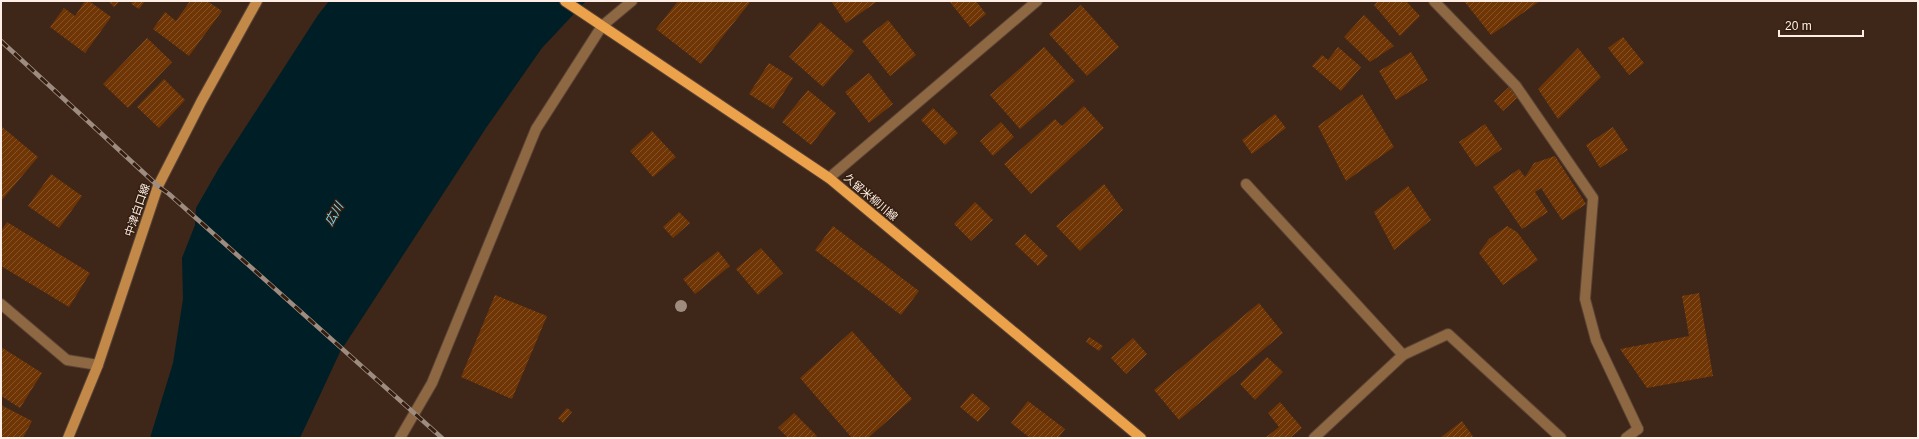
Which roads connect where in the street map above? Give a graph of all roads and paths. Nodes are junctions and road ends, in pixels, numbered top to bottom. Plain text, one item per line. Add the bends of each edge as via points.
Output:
1 (257, 1) edge
2 (565, 1) edge
3 (632, 1) edge
4 (1037, 1) edge
5 (1434, 1) edge
6 (602, 26) junction
7 (829, 178) junction
8 (1246, 184) dead end
9 (1, 304) edge
10 (1403, 355) junction
11 (98, 365) junction
12 (68, 438) edge
13 (400, 438) edge
14 (1140, 438) edge
15 (1314, 438) edge
16 (1561, 438) edge
17 (1626, 438) edge

1 - 11 main road, 中津白口線 via 158,186
2 - 6 main road, 久留米柳川線
3 - 6 street
4 - 7 street
5 - 17 street via 1516,86 1593,198 1585,299 1596,340 1638,429
6 - 7 main road, 久留米柳川線
6 - 13 street via 536,129 432,383
7 - 14 main road, 久留米柳川線
8 - 10 street
9 - 11 street via 67,360
10 - 15 street
10 - 16 street via 1448,334
11 - 12 main road, 中津白口線

